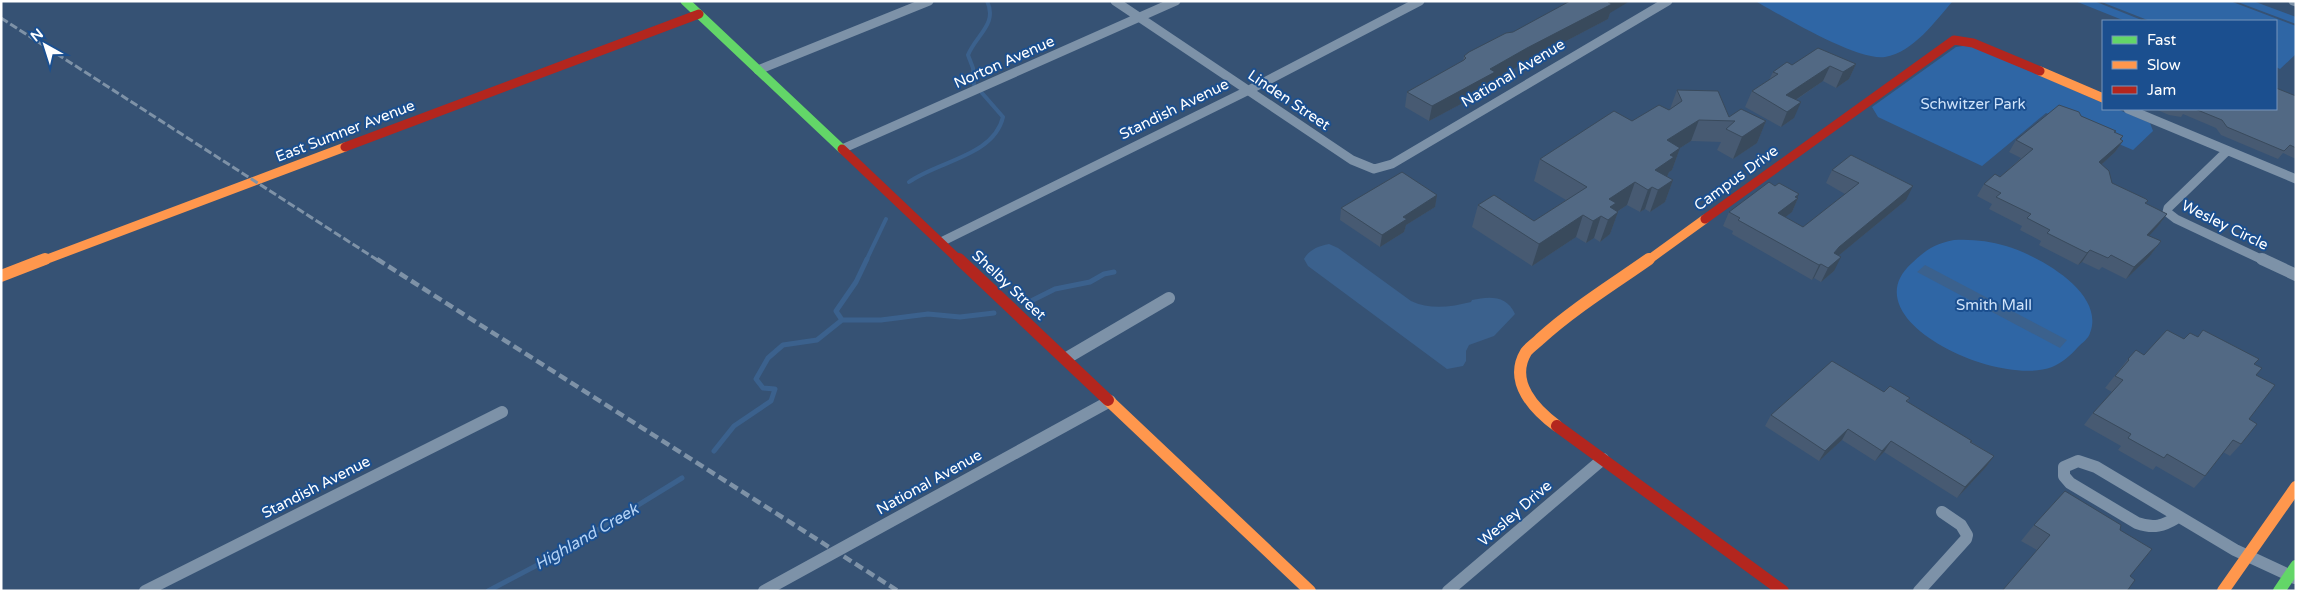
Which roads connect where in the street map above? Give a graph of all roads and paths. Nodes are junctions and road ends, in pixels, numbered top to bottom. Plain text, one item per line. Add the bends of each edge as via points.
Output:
1 (686, 1) edge
2 (928, 1) edge
3 (1115, 1) edge
4 (1176, 1) edge
5 (1420, 1) edge
6 (1668, 1) edge
7 (700, 14) junction
8 (1140, 17) junction
9 (758, 70) junction
10 (1249, 90) junction
11 (2102, 98) edge
12 (2130, 110) edge
13 (842, 149) junction
14 (2227, 151) junction
15 (1374, 169) joint
16 (2296, 179) edge
17 (941, 242) junction
18 (2296, 275) edge
19 (1, 276) edge
20 (1169, 298) dead end
21 (1065, 359) junction
22 (1110, 401) junction
23 (502, 412) dead end
24 (1602, 459) junction
25 (2296, 487) edge
26 (1942, 512) dead end
27 (2178, 517) junction
28 (2248, 556) junction
29 (2294, 573) edge
30 (145, 591) edge
31 (764, 591) edge
32 (1310, 591) edge
33 (1448, 591) edge
34 (1782, 591) edge
35 (1919, 591) edge
36 (2223, 591) edge
37 (2279, 591) edge

1 - 7 street, Shelby Street
2 - 9 street
3 - 8 street, Linden Street
4 - 8 street, Norton Avenue
5 - 10 street, Standish Avenue
6 - 15 street, National Avenue via 1392,164
7 - 9 street, Shelby Street
7 - 19 street, East Sumner Avenue
8 - 10 street, Linden Street
8 - 13 street, Norton Avenue
9 - 13 street, Shelby Street
10 - 15 street, Linden Street via 1352,160
10 - 17 street, Standish Avenue
11 - 24 street, Campus Drive via 1970,41 1954,40 1569,316 1525,352 1519,365 1520,382 1536,409
12 - 14 street
13 - 17 street, Shelby Street
14 - 16 street
14 - 18 street, Wesley Circle via 2167,212
17 - 21 street, Shelby Street
20 - 21 street
21 - 22 street, Shelby Street
22 - 31 street, National Avenue
22 - 32 street, Shelby Street
23 - 30 street, Standish Avenue
24 - 33 street, Wesley Drive
24 - 34 street, Campus Drive
25 - 28 street
26 - 35 street via 1961,525 1967,536
27 - 27 street via 2096,467 2078,461 2064,468 2064,476 2070,483 2142,526 2160,528
27 - 28 street
28 - 29 street
28 - 36 street
29 - 37 street

